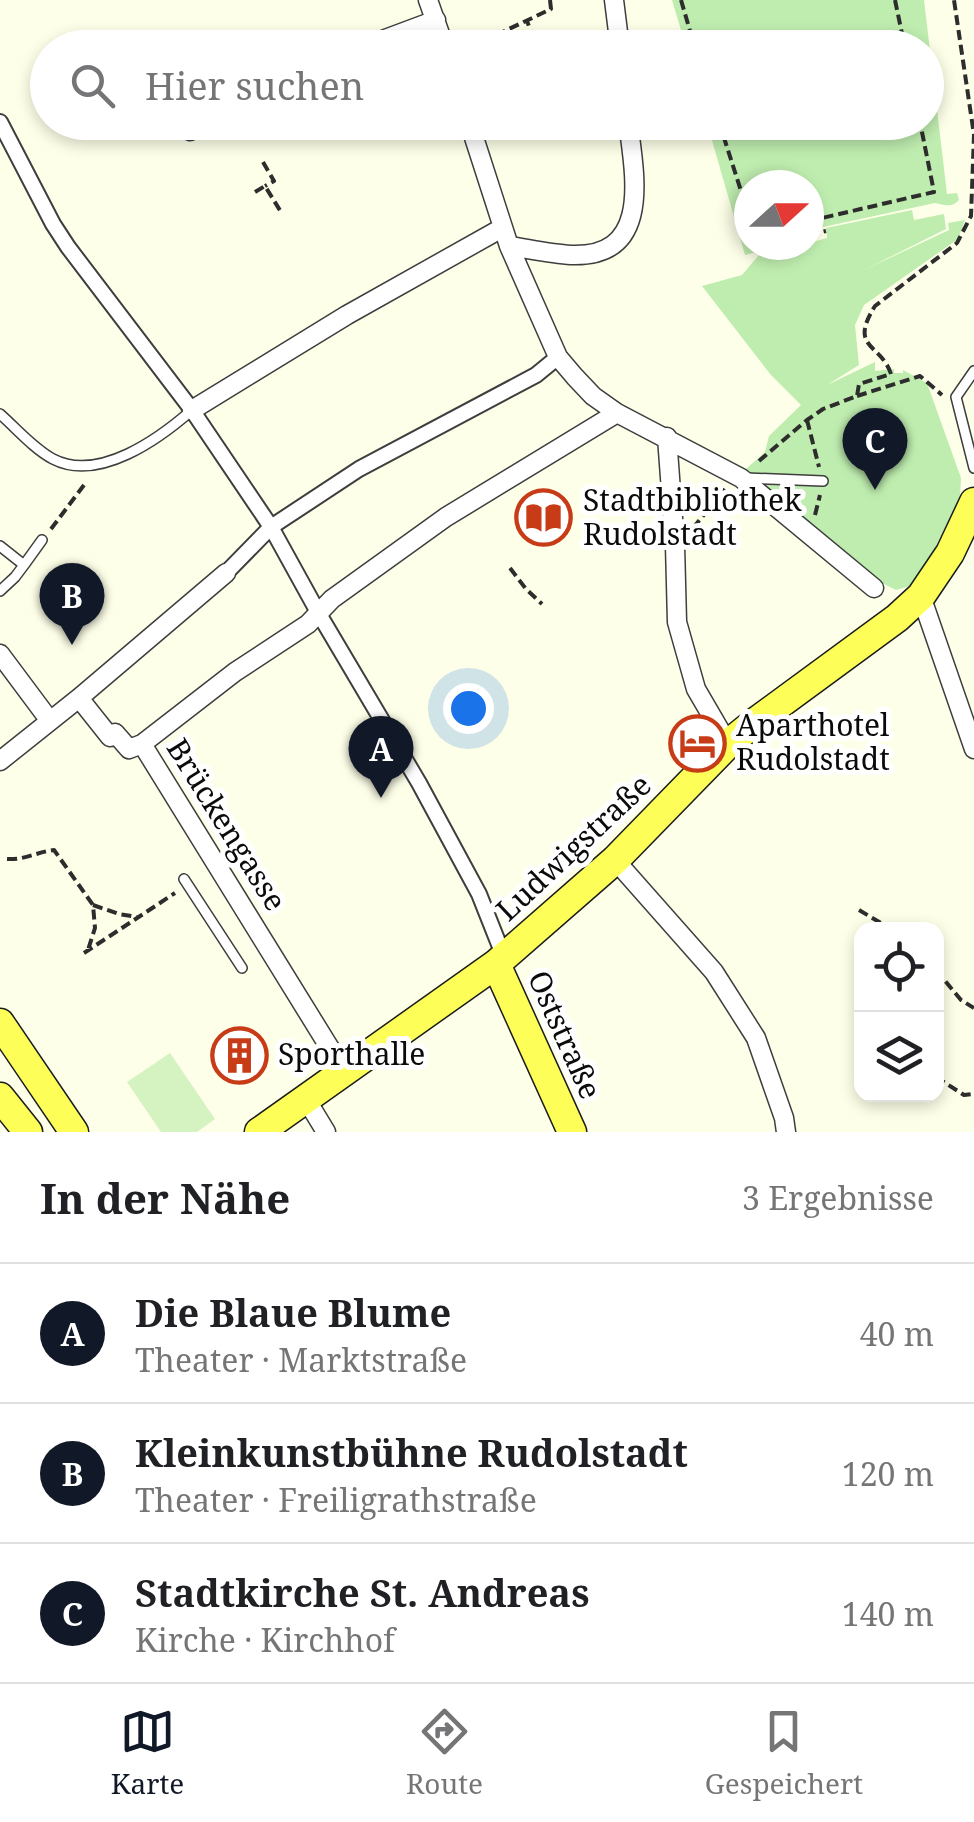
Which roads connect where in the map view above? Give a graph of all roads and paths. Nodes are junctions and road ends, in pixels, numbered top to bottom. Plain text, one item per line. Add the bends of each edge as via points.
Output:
1 (428, 0) edge
2 (550, 0) edge
3 (614, 0) edge
4 (681, 0) edge
5 (895, 0) edge
6 (954, 0) edge
7 (436, 20) junction
8 (527, 20) junction
9 (409, 30) edge
10 (439, 30) edge
11 (506, 30) edge
12 (531, 30) edge
13 (618, 30) edge
14 (690, 30) edge
15 (901, 30) edge
16 (0, 122) edge
17 (475, 140) edge
18 (630, 140) edge
19 (724, 140) edge
20 (924, 140) edge
21 (263, 162) dead end
22 (734, 171) edge
23 (265, 186) junction
24 (255, 192) dead end
25 (281, 212) dead end
26 (824, 217) edge
27 (502, 228) junction
28 (509, 246) junction
29 (558, 357) junction
30 (974, 371) edge
31 (891, 374) junction
32 (901, 381) junction
33 (857, 396) junction
34 (956, 397) junction
35 (192, 410) junction
36 (617, 413) junction
37 (0, 414) edge
38 (807, 420) junction
39 (667, 437) junction
40 (96, 463) junction
41 (974, 468) edge
42 (740, 477) junction
43 (823, 482) junction
44 (974, 502) edge
45 (813, 522) dead end
46 (271, 527) junction
47 (42, 540) joint
48 (675, 545) junction
49 (0, 546) edge
50 (24, 565) junction
51 (510, 568) dead end
52 (226, 573) joint
53 (874, 588) dead end
54 (0, 591) edge
55 (921, 596) junction
56 (542, 604) dead end
57 (319, 614) junction
58 (0, 654) edge
59 (79, 698) junction
60 (50, 721) junction
61 (142, 744) junction
62 (728, 744) junction
63 (974, 749) edge
64 (0, 761) edge
65 (8, 859) dead end
66 (615, 860) junction
67 (186, 882) joint
68 (93, 905) junction
69 (859, 910) dead end
70 (138, 918) junction
71 (878, 922) edge
72 (500, 961) junction
73 (242, 968) dead end
74 (944, 980) edge
75 (974, 1008) edge
76 (0, 1023) edge
77 (344, 1071) junction
78 (944, 1083) edge
79 (974, 1094) edge
80 (0, 1097) edge
81 (306, 1099) junction
82 (786, 1131) edge
83 (28, 1132) edge
84 (74, 1132) edge
85 (260, 1132) edge
86 (326, 1132) edge
87 (572, 1132) edge

1 - 7 street
2 - 8 path via 551,9
3 - 13 street
4 - 14 path
5 - 15 path
6 - 31 path via 974,135 971,216 957,243 868,319 870,349
7 - 9 street
7 - 10 street
8 - 11 path
8 - 12 path
16 - 35 street via 68,247
17 - 27 street
18 - 28 street via 632,218 615,244 574,256
19 - 22 path
20 - 26 path via 934,192
21 - 23 path via 274,180
23 - 24 path
23 - 25 path
27 - 28 street
27 - 35 street
28 - 29 street
29 - 36 street
29 - 46 street via 359,469
30 - 34 lane
31 - 32 path
31 - 33 path via 859,384
32 - 33 path
32 - 34 path via 924,377 940,394
33 - 38 path
34 - 41 lane
35 - 40 lane via 152,443
35 - 46 street
36 - 39 street
36 - 57 street, Brückengasse via 446,517
37 - 40 lane via 50,457
38 - 42 path
38 - 43 path
39 - 42 street
39 - 48 street
40 - 47 path
42 - 43 lane
42 - 48 path
42 - 53 street
43 - 45 path
44 - 55 main road, Ludwigstraße
46 - 52 street
46 - 57 street
47 - 50 lane
48 - 62 street via 677,622 696,689
49 - 50 lane
50 - 54 lane
51 - 56 path
52 - 59 street
55 - 62 main road, Ludwigstraße
55 - 63 street
57 - 61 street, Brückengasse
57 - 72 street via 480,894
58 - 60 street
59 - 60 street
59 - 61 street via 110,736 115,733 128,749
60 - 64 street
61 - 77 street, Brückengasse
62 - 66 main road, Ludwigstraße
65 - 68 path via 54,850
66 - 72 main road, Ludwigstraße
66 - 82 street via 714,972 756,1038
67 - 70 path
67 - 73 lane
68 - 70 path
68 - 70 path via 95,928 86,952
69 - 71 path
72 - 77 main road, Ludwigstraße
72 - 87 main road, Oststraße
74 - 75 path
76 - 84 main road
77 - 81 main road, Ludwigstraße
78 - 79 path via 964,1096
80 - 83 main road
81 - 85 main road, Ludwigstraße
81 - 86 street

